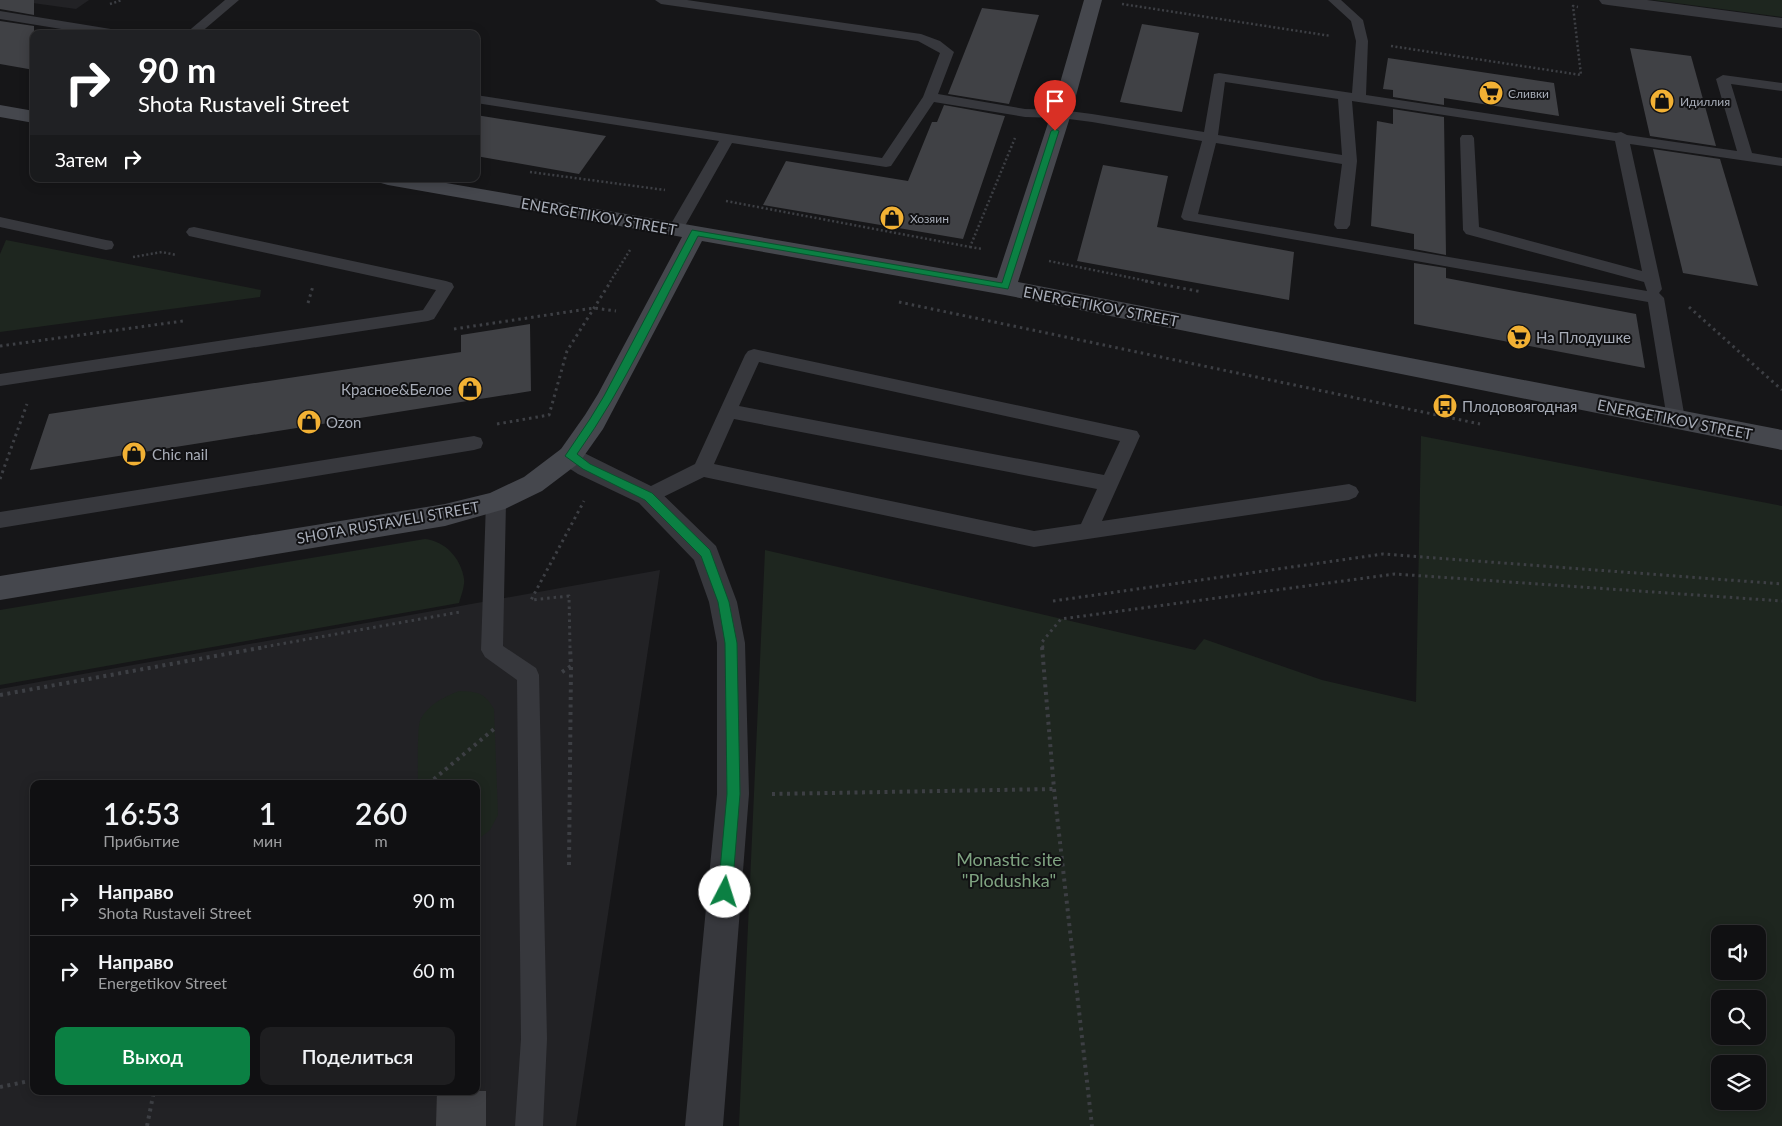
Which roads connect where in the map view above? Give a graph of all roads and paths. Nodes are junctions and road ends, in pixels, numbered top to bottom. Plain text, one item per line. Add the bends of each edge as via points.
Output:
1 (233, 0) edge
2 (661, 0) edge
3 (1093, 0) edge
4 (1334, 0) edge
5 (1608, 0) edge
6 (1119, 4) dead end
7 (1583, 7) dead end
8 (0, 15) edge
9 (1782, 23) edge
10 (92, 30) edge
11 (196, 30) edge
12 (1362, 41) junction
13 (1782, 87) edge
14 (930, 97) junction
15 (1352, 97) junction
16 (480, 100) edge
17 (0, 111) edge
18 (1061, 114) junction
19 (30, 116) edge
20 (1621, 136) junction
21 (1210, 138) junction
22 (1467, 138) dead end
23 (727, 139) junction
24 (1746, 156) junction
25 (1350, 161) junction
26 (1782, 162) edge
27 (405, 182) edge
28 (0, 222) edge
29 (1342, 225) dead end
30 (686, 231) junction
31 (194, 232) dead end
32 (634, 243) dead end
33 (106, 245) dead end
34 (181, 256) dead end
35 (125, 258) dead end
36 (1652, 279) junction
37 (313, 282) dead end
38 (1005, 287) junction
39 (1656, 298) junction
40 (894, 301) dead end
41 (300, 304) dead end
42 (1687, 304) dead end
43 (184, 320) dead end
44 (0, 346) edge
45 (0, 380) edge
46 (1782, 390) edge
47 (28, 400) dead end
48 (728, 411) junction
49 (1676, 419) junction
50 (1480, 424) dead end
51 (490, 425) dead end
52 (1782, 440) edge
53 (474, 443) dead end
54 (570, 456) junction
55 (702, 469) junction
56 (0, 479) edge
57 (1109, 484) junction
58 (1349, 492) dead end
59 (648, 496) junction
60 (496, 502) junction
61 (0, 520) edge
62 (1088, 531) junction
63 (1782, 584) edge
64 (0, 588) edge
65 (531, 600) dead end
66 (1053, 601) dead end
67 (1782, 601) edge
68 (492, 606) junction
69 (0, 695) edge
70 (1054, 789) junction
71 (734, 794) junction
72 (30, 1081) edge
73 (0, 1087) edge
74 (153, 1095) edge
75 (147, 1126) edge
76 (529, 1126) edge
77 (704, 1126) edge
78 (1092, 1126) edge

1 - 11 lane
2 - 14 lane via 921,38 947,52
3 - 18 street
4 - 12 lane via 1357,20
5 - 9 street
6 - 12 path
7 - 12 path via 1573,6 1581,75
8 - 10 lane
12 - 15 lane
13 - 24 lane via 1723,79
14 - 18 lane via 1025,113
14 - 23 lane via 886,163
15 - 20 lane
15 - 21 lane via 1219,77
15 - 25 lane
16 - 23 lane
17 - 19 street
18 - 21 lane
18 - 38 street
20 - 24 lane
20 - 36 lane
21 - 25 lane
21 - 39 lane via 1189,217
22 - 36 lane via 1470,230
23 - 30 lane
24 - 26 lane
25 - 29 lane
27 - 30 street, ENERGETIKOV STREET
28 - 33 lane
30 - 38 street, ENERGETIKOV STREET
30 - 54 street, SHOTA RUSTAVELI STREET via 604,405
31 - 45 lane via 446,287 428,315
32 - 51 path via 567,351 549,415
34 - 35 path via 162,252
36 - 39 lane
37 - 41 path via 310,303
38 - 49 street, ENERGETIKOV STREET
39 - 49 lane
40 - 50 path
42 - 46 path
43 - 44 path
47 - 56 path
48 - 55 lane
48 - 57 lane
48 - 57 lane via 754,355 1131,436
49 - 52 street, ENERGETIKOV STREET
53 - 61 lane
54 - 59 street
54 - 60 street, SHOTA RUSTAVELI STREET via 533,484
55 - 59 lane
55 - 62 lane via 1034,539
57 - 62 lane
58 - 62 lane
59 - 71 street via 706,554 723,602 731,643
60 - 64 street, SHOTA RUSTAVELI STREET via 444,515
60 - 68 lane
63 - 66 path via 1383,554
65 - 68 path
67 - 70 path via 1395,574 1060,619 1042,642
68 - 69 path
68 - 76 lane via 492,650 528,675 534,1039
70 - 71 path
70 - 78 path
71 - 77 street
72 - 73 path
74 - 75 path

